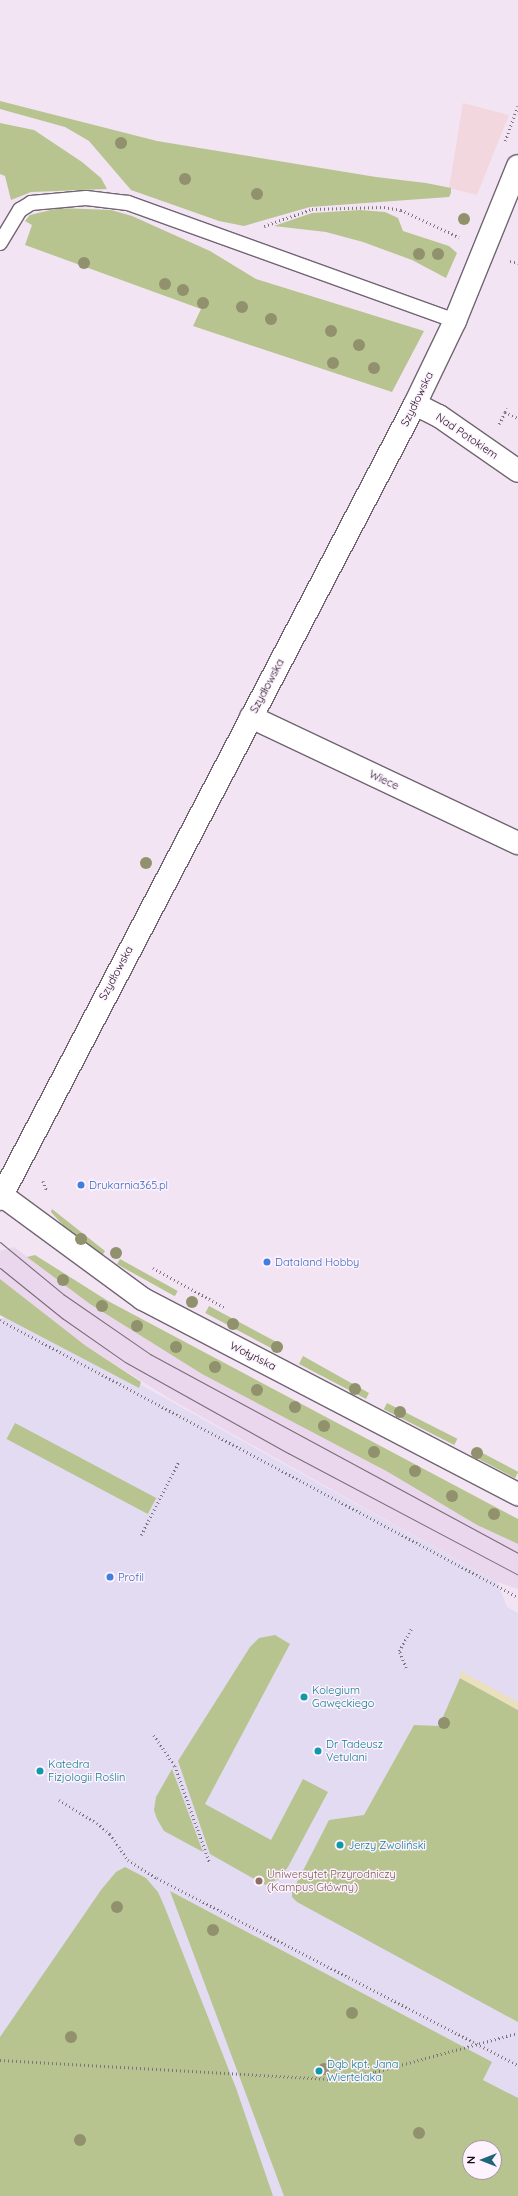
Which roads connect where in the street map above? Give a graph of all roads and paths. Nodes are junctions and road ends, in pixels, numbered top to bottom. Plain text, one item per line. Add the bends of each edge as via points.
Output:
1 (518, 166) edge
2 (230, 240) junction
3 (467, 241) dead end
4 (0, 243) edge
5 (455, 321) junction
6 (415, 404) junction
7 (506, 408) dead end
8 (504, 412) junction
9 (518, 418) edge
10 (498, 426) dead end
11 (518, 471) edge
12 (251, 717) junction
13 (518, 843) edge
14 (43, 1178) dead end
15 (1, 1196) edge
16 (49, 1197) dead end
17 (146, 1265) dead end
18 (231, 1310) dead end
19 (0, 1320) edge
20 (179, 1461) dead end
21 (518, 1494) edge
22 (141, 1535) dead end
23 (518, 1596) edge
24 (411, 1629) dead end
25 (406, 1668) dead end
26 (154, 1735) dead end
27 (59, 1800) dead end
28 (210, 1863) dead end
29 (518, 2033) edge
30 (475, 2043) junction
31 (0, 2060) edge
32 (518, 2066) edge

1 - 5 street, Szydłowska
2 - 3 path via 286,216 312,209 384,206 402,210
2 - 4 lane via 128,203 86,198 50,199 31,203 20,210
2 - 5 lane
5 - 6 street, Szydłowska
6 - 11 street, Nad Potokiem via 439,416
6 - 12 street, Szydłowska
7 - 8 path
8 - 9 path
8 - 10 path
12 - 13 street, Wiece
12 - 15 street, Szydłowska
14 - 16 path
15 - 21 street, Wołyńska via 143,1299
17 - 18 path
19 - 23 path
20 - 22 path
24 - 25 path via 399,1651
26 - 28 path via 176,1766
27 - 30 path via 97,1823 110,1834 128,1860 157,1878
29 - 30 path
30 - 31 path via 375,2072 334,2079
30 - 32 path

